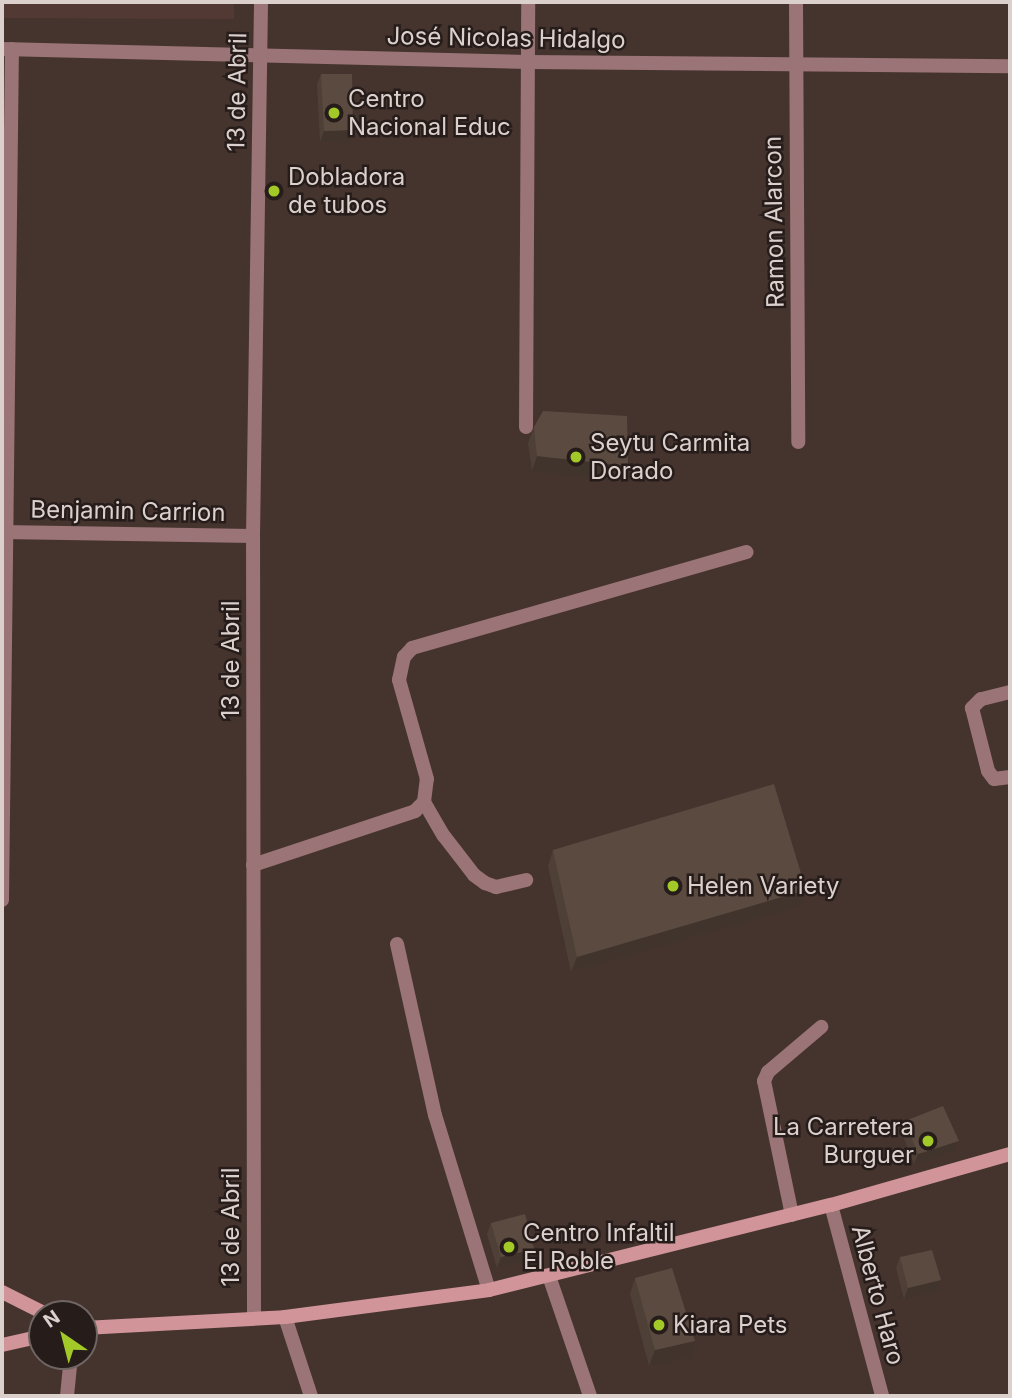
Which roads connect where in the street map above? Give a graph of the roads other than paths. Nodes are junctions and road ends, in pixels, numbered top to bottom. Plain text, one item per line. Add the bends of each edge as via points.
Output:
1 (261, 2) edge
2 (528, 2) edge
3 (796, 2) edge
4 (7, 49) edge
5 (260, 55) junction
6 (528, 62) junction
7 (795, 66) junction
8 (1010, 66) edge
9 (526, 427) dead end
10 (798, 442) dead end
11 (3, 532) edge
12 (253, 536) junction
13 (746, 552) dead end
14 (1010, 692) edge
15 (1010, 778) edge
16 (424, 802) junction
17 (253, 865) junction
18 (526, 880) dead end
19 (2, 900) edge
20 (397, 944) dead end
21 (821, 1027) dead end
22 (1010, 1154) edge
23 (831, 1205) junction
24 (792, 1215) junction
25 (549, 1276) junction
26 (489, 1290) junction
27 (2, 1292) edge
28 (28, 1305) edge
29 (285, 1317) junction
30 (254, 1318) junction
31 (98, 1327) edge
32 (28, 1339) edge
33 (2, 1345) edge
34 (70, 1370) edge
35 (67, 1396) edge
36 (311, 1396) edge
37 (590, 1396) edge
38 (882, 1396) edge

1 - 5 street, 13 de Abril
2 - 6 street
3 - 7 street, Ramon Alarcon
4 - 5 street, José Nicolas Hidalgo
4 - 11 street
5 - 6 street, José Nicolas Hidalgo
5 - 12 street, 13 de Abril
6 - 7 street, José Nicolas Hidalgo
6 - 9 street
7 - 8 street, José Nicolas Hidalgo
7 - 10 street, Ramon Alarcon
11 - 12 street, Benjamin Carrion
11 - 19 street
12 - 17 street, 13 de Abril
13 - 16 street via 412,648 404,657 399,680 427,779
14 - 15 street via 981,699 972,708 988,771 994,779
16 - 17 street via 415,811
16 - 18 street via 474,875 496,887
17 - 30 street, 13 de Abril
20 - 26 street via 435,1115
21 - 24 street via 768,1072 764,1081
22 - 23 street
23 - 24 street
23 - 38 street, Alberto Haro
24 - 25 street
25 - 26 street
25 - 37 street
26 - 29 street
27 - 28 street
29 - 30 street
29 - 36 street
30 - 31 street
32 - 33 street
34 - 35 street

